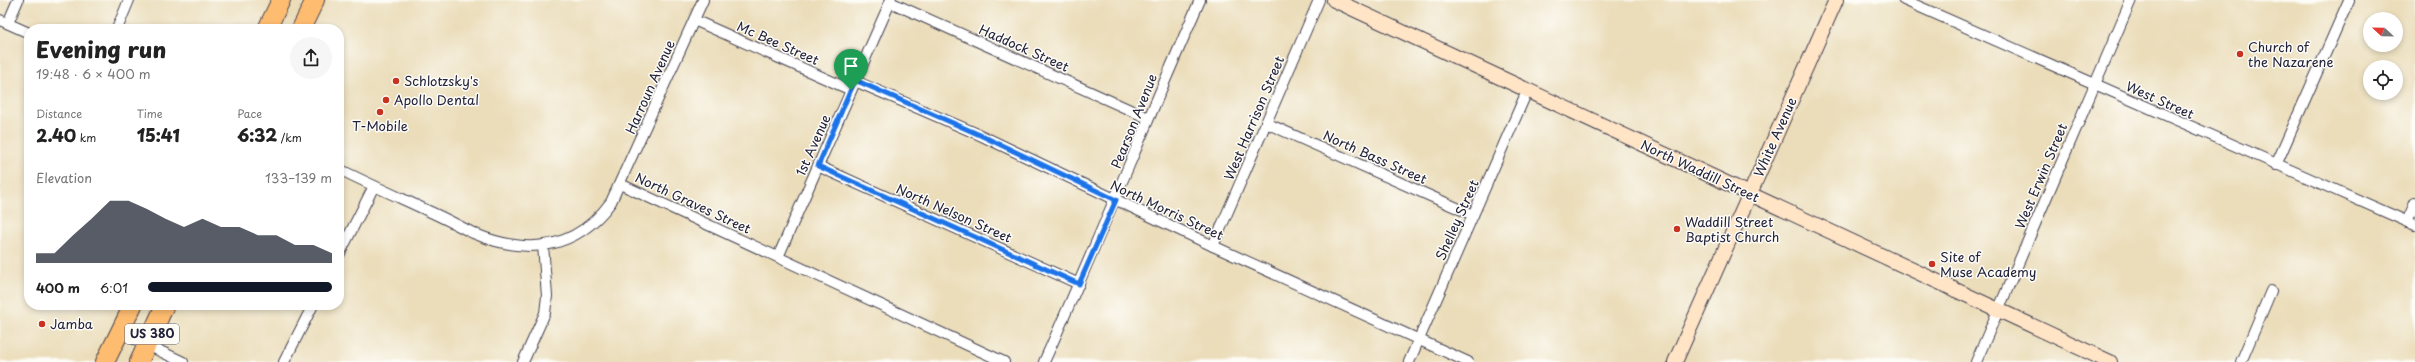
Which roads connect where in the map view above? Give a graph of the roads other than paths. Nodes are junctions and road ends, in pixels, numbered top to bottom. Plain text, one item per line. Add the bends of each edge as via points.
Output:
1 (18, 0) edge
2 (129, 0) edge
3 (281, 0) edge
4 (315, 0) edge
5 (703, 0) edge
6 (1200, 0) edge
7 (1319, 0) edge
8 (1334, 0) edge
9 (1836, 0) edge
10 (1904, 0) edge
11 (2131, 0) edge
12 (2349, 0) edge
13 (891, 1) edge
14 (694, 20) junction
15 (4, 21) edge
16 (119, 24) edge
17 (269, 24) edge
18 (303, 24) edge
19 (24, 31) edge
20 (853, 85) junction
21 (2094, 85) junction
22 (1528, 89) junction
23 (1148, 118) junction
24 (1266, 123) junction
25 (2276, 165) junction
26 (818, 166) junction
27 (344, 172) edge
28 (620, 184) junction
29 (374, 186) junction
30 (1750, 194) junction
31 (1116, 200) junction
32 (2415, 203) edge
33 (1473, 215) junction
34 (2411, 223) edge
35 (344, 245) edge
36 (543, 245) junction
37 (1213, 246) junction
38 (778, 257) junction
39 (1079, 284) junction
40 (2271, 291) dead end
41 (131, 310) edge
42 (163, 310) edge
43 (310, 310) edge
44 (1998, 310) junction
45 (120, 332) junction
46 (1419, 340) junction
47 (147, 345) junction
48 (105, 362) edge
49 (138, 362) edge
50 (183, 362) edge
51 (284, 362) edge
52 (523, 362) edge
53 (1004, 362) edge
54 (1044, 362) edge
55 (1409, 362) edge
56 (1468, 362) edge
57 (1675, 362) edge
58 (1976, 362) edge
59 (2110, 362) edge
60 (2241, 362) edge

1 - 15 street
2 - 16 street
3 - 17 highway
4 - 18 highway
5 - 14 street, Harroun Avenue
6 - 23 street, Pearson Avenue
7 - 24 street, West Harrison Street
8 - 22 street, North Waddill Street
9 - 30 street, White Avenue
10 - 21 street, West Street
11 - 21 street, West Erwin Street
12 - 25 street
13 - 20 street, 1st Avenue
13 - 23 street, Haddock Street
14 - 20 street, Mc Bee Street
14 - 28 street, Harroun Avenue
15 - 19 street
20 - 26 street, 1st Avenue
20 - 31 street, North Morris Street via 980,135
21 - 25 street, West Street
21 - 44 street, West Erwin Street
22 - 30 street, North Waddill Street
22 - 33 street, Shelley Street
23 - 31 street, Pearson Avenue
24 - 33 street, North Bass Street
24 - 37 street, West Harrison Street
25 - 34 street, West Street
26 - 38 street, 1st Avenue
26 - 39 street, North Nelson Street
27 - 29 street, North Graves Street
28 - 36 street, North Graves Street via 602,213 584,231 568,239
28 - 38 street, North Graves Street
29 - 35 street
29 - 36 street, North Graves Street via 488,238 526,246
30 - 44 street, North Waddill Street
30 - 57 street, White Avenue
31 - 37 street, North Morris Street
31 - 39 street, Pearson Avenue
32 - 34 street, West Street
33 - 46 street, Shelley Street
36 - 52 street via 545,313
37 - 46 street, North Morris Street
38 - 53 street, North Graves Street
39 - 54 street, Pearson Avenue
40 - 60 street
41 - 45 highway, US 380
42 - 47 highway, US 380
43 - 51 street
44 - 58 street, West Erwin Street
44 - 59 street, North Waddill Street
45 - 47 street
45 - 48 highway, US 380
46 - 55 street, Shelley Street
46 - 56 street, North Morris Street
47 - 49 highway, US 380
47 - 50 street

